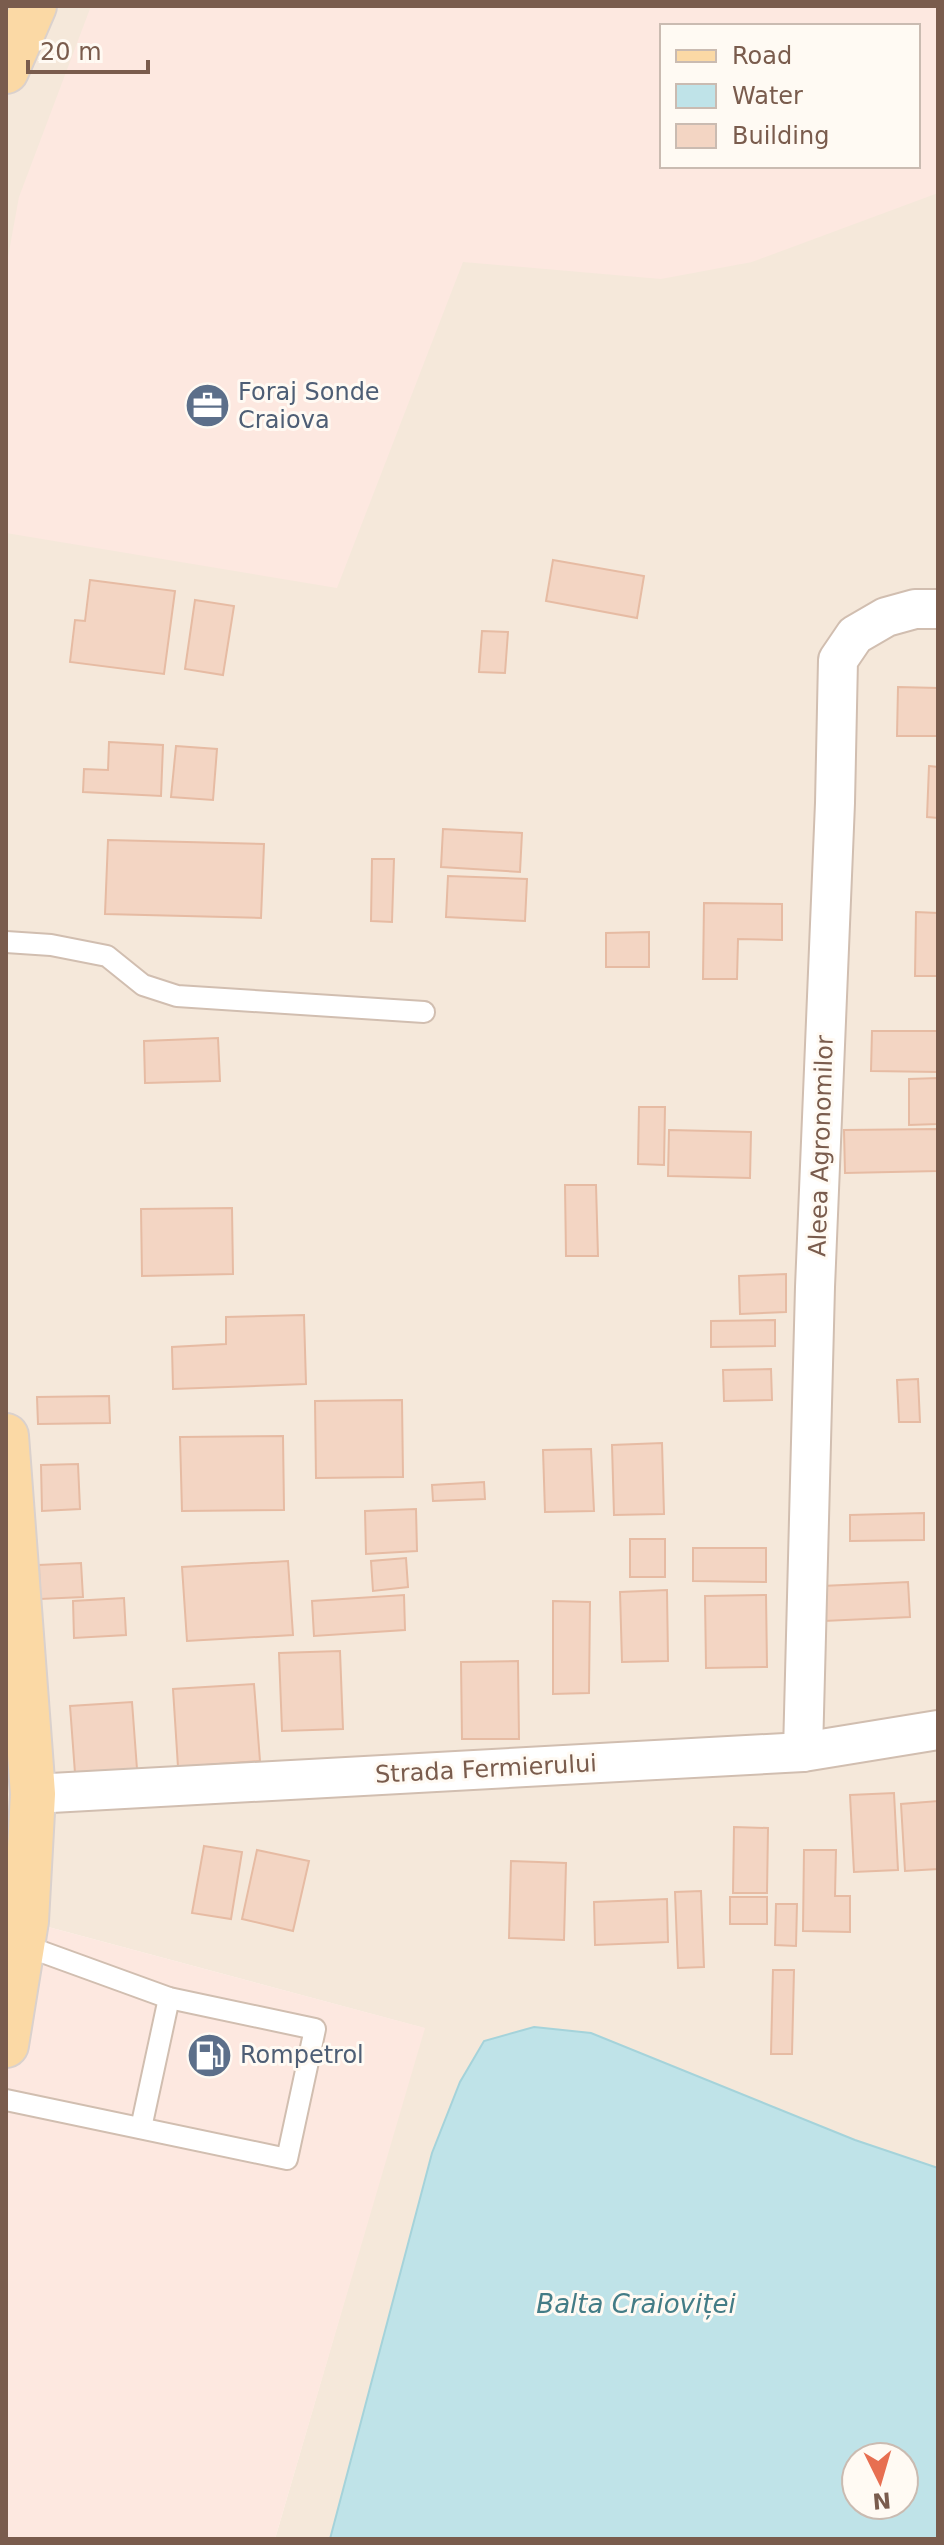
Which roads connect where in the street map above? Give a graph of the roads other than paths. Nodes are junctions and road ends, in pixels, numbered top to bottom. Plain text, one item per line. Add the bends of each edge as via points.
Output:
1 (34, 6) edge
2 (6, 71) edge
3 (938, 609) edge
4 (6, 942) edge
5 (424, 1012) dead end
6 (6, 1436) edge
7 (938, 1730) edge
8 (803, 1752) junction
9 (33, 1794) junction
10 (15, 1942) edge
11 (169, 1998) junction
12 (6, 2045) edge
13 (6, 2100) edge
14 (141, 2128) junction

1 - 2 main road
3 - 8 street, Aleea Agronomilor via 886,617 855,635 838,660
4 - 5 lane via 107,956 143,985 177,996
6 - 9 main road
7 - 8 street, Strada Fermierului
8 - 9 street, Strada Fermierului
9 - 10 main road
10 - 11 lane
10 - 12 main road
11 - 14 lane
11 - 14 lane via 315,2029 312,2043 287,2159
13 - 14 lane

